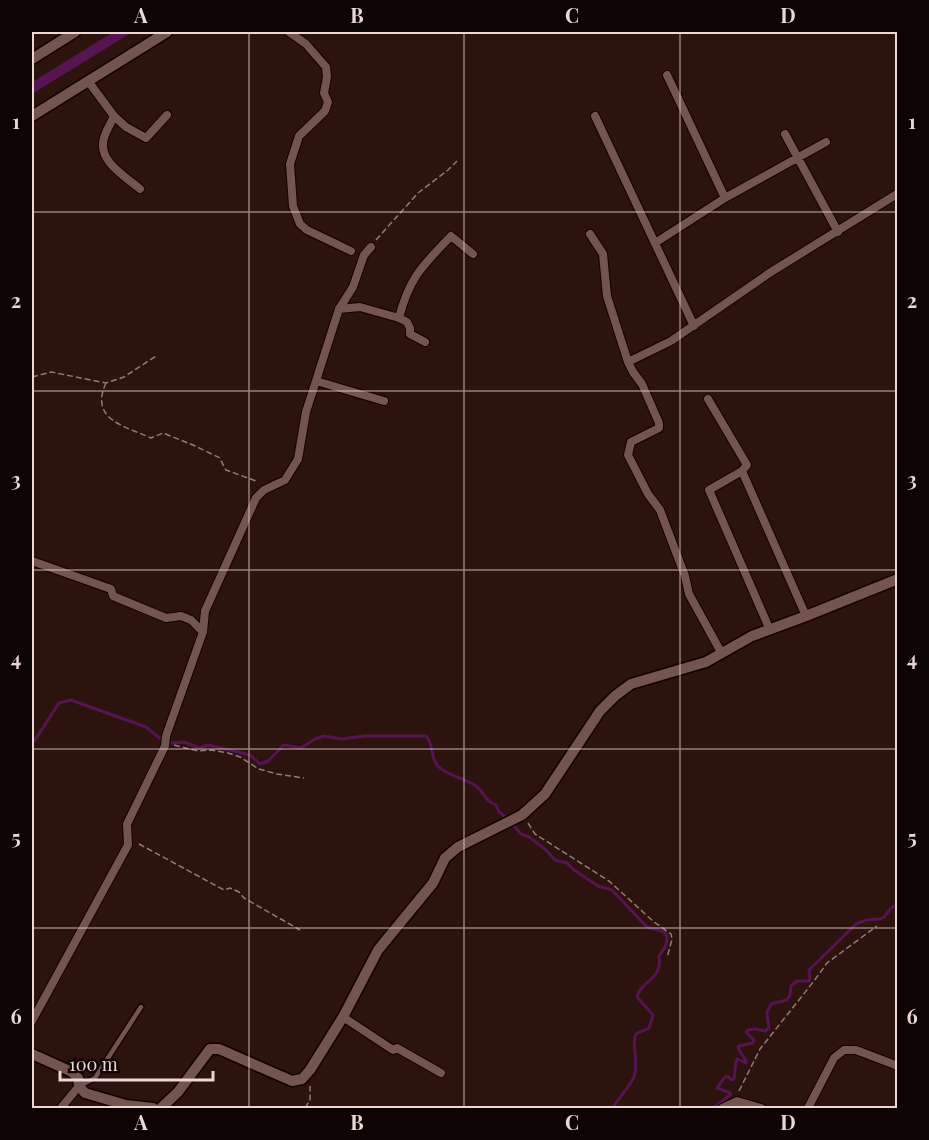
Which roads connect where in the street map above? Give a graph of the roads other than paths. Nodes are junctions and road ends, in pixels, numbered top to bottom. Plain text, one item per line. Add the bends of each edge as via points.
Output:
1 (75, 32) edge
2 (167, 32) edge
3 (289, 32) edge
4 (32, 59) edge
5 (667, 75) dead end
6 (88, 81) junction
7 (167, 115) dead end
8 (32, 116) edge
9 (114, 116) junction
10 (595, 116) dead end
11 (785, 134) dead end
12 (826, 142) dead end
13 (798, 159) junction
14 (140, 189) dead end
15 (897, 194) edge
16 (725, 198) junction
17 (838, 232) junction
18 (590, 234) dead end
19 (655, 243) junction
20 (371, 247) road end
21 (351, 251) dead end
22 (473, 254) dead end
23 (339, 309) junction
24 (399, 318) junction
25 (694, 326) junction
26 (425, 342) dead end
27 (628, 362) junction
28 (316, 381) junction
29 (708, 399) dead end
30 (384, 402) dead end
31 (742, 471) junction
32 (32, 561) edge
33 (897, 579) edge
34 (806, 616) junction
35 (770, 630) junction
36 (203, 632) junction
37 (722, 654) junction
38 (141, 1007) dead end
39 (343, 1017) junction
40 (32, 1021) edge
41 (32, 1054) edge
42 (897, 1066) edge
43 (441, 1073) dead end
44 (79, 1086) junction
45 (61, 1108) edge
46 (160, 1108) edge
47 (722, 1108) edge
48 (761, 1108) edge
49 (808, 1108) edge

1 - 4 street
2 - 6 street
3 - 21 street via 326,67 324,93 328,102 325,111 299,136 290,164 293,206 300,224 307,230
5 - 16 street
6 - 8 street
6 - 9 street
7 - 9 street via 146,138
9 - 14 street via 102,151
10 - 19 street
11 - 13 street
12 - 13 street
13 - 16 street
13 - 17 street
15 - 17 street
16 - 19 street
17 - 25 street via 771,272
18 - 27 street via 603,254 607,296
19 - 25 street
20 - 23 street
22 - 24 street via 451,236 413,279
23 - 24 street via 360,307
23 - 28 street
24 - 26 street via 407,322 410,334
25 - 27 street
27 - 37 street via 659,423 659,428 631,442 628,455 660,510 689,594
28 - 30 street
28 - 36 street via 298,459 285,480 255,498 205,611
29 - 31 street via 747,465
31 - 34 street
31 - 35 street via 709,490
32 - 36 street via 111,589 113,596 166,618 181,616 192,620
33 - 34 street
34 - 35 street
35 - 37 street
36 - 40 street via 165,746 127,824 128,845
37 - 39 street via 631,684 600,711 545,794 522,815 458,847 445,858 434,883 378,950
38 - 44 lane via 94,1078
39 - 43 street via 393,1050 397,1048
39 - 46 street via 302,1079 292,1081 219,1049 210,1049 178,1092
41 - 44 street via 72,1072
42 - 49 street via 856,1050 844,1050 834,1058
44 - 45 street
44 - 46 street via 85,1093 126,1105
47 - 48 street via 737,1101

